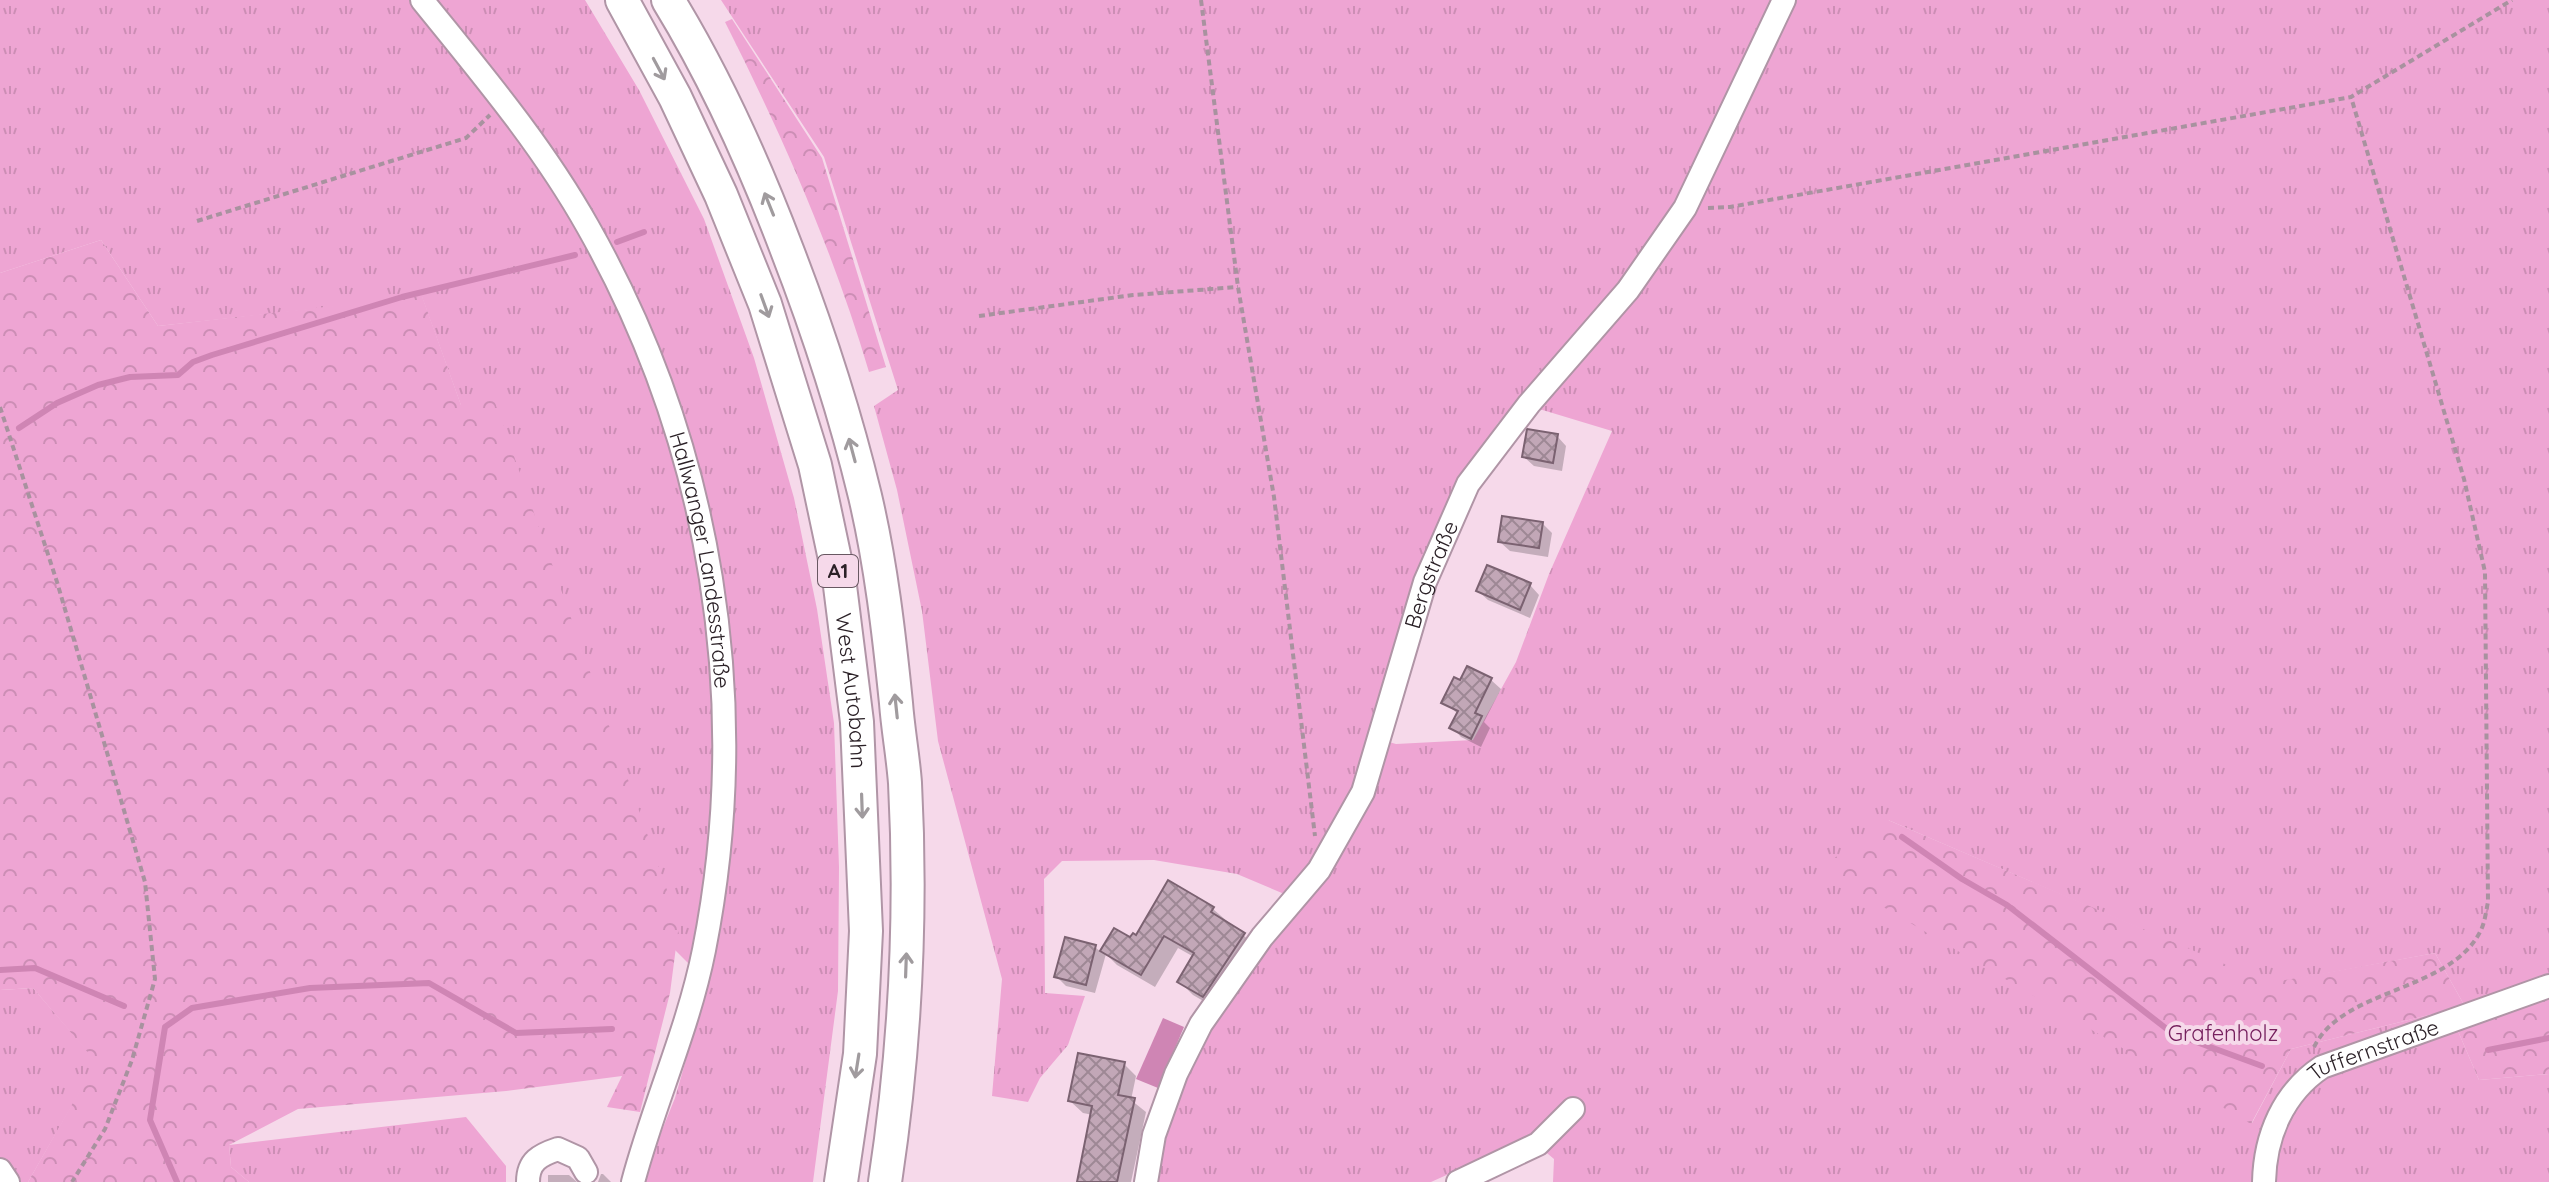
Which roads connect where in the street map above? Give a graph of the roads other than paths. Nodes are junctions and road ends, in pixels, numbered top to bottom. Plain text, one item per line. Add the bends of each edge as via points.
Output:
1 (422, 0) edge
2 (622, 0) edge
3 (668, 0) edge
4 (1784, 0) edge
5 (2549, 986) edge
6 (1573, 1109) dead end
7 (0, 1170) edge
8 (586, 1172) dead end
9 (8, 1182) edge
10 (528, 1182) edge
11 (633, 1182) edge
12 (841, 1182) edge
13 (885, 1182) edge
14 (1146, 1182) edge
15 (1458, 1182) edge
16 (2264, 1182) edge

1 - 11 street, Hallwanger Landesstraße via 555,174 613,274 654,369 693,483 708,556 721,642 723,805 704,949 686,1024
2 -> 12 highway, West Autobahn / A1 via 675,97 765,304 815,465 839,578 858,738 866,931 860,1054
13 -> 3 highway, West Autobahn / A1 via 904,1011 908,896 905,780 876,552 835,388 794,268 711,72
4 - 14 street, Bergstraße via 1685,208 1628,290 1468,484 1425,582 1363,792 1319,870 1262,937 1201,1024 1154,1135
5 - 16 street, Tuffernstraße via 2322,1067 2303,1080 2272,1131
6 - 15 street via 1538,1144
7 - 9 street
8 - 10 street via 578,1158 558,1149 540,1155 528,1170

